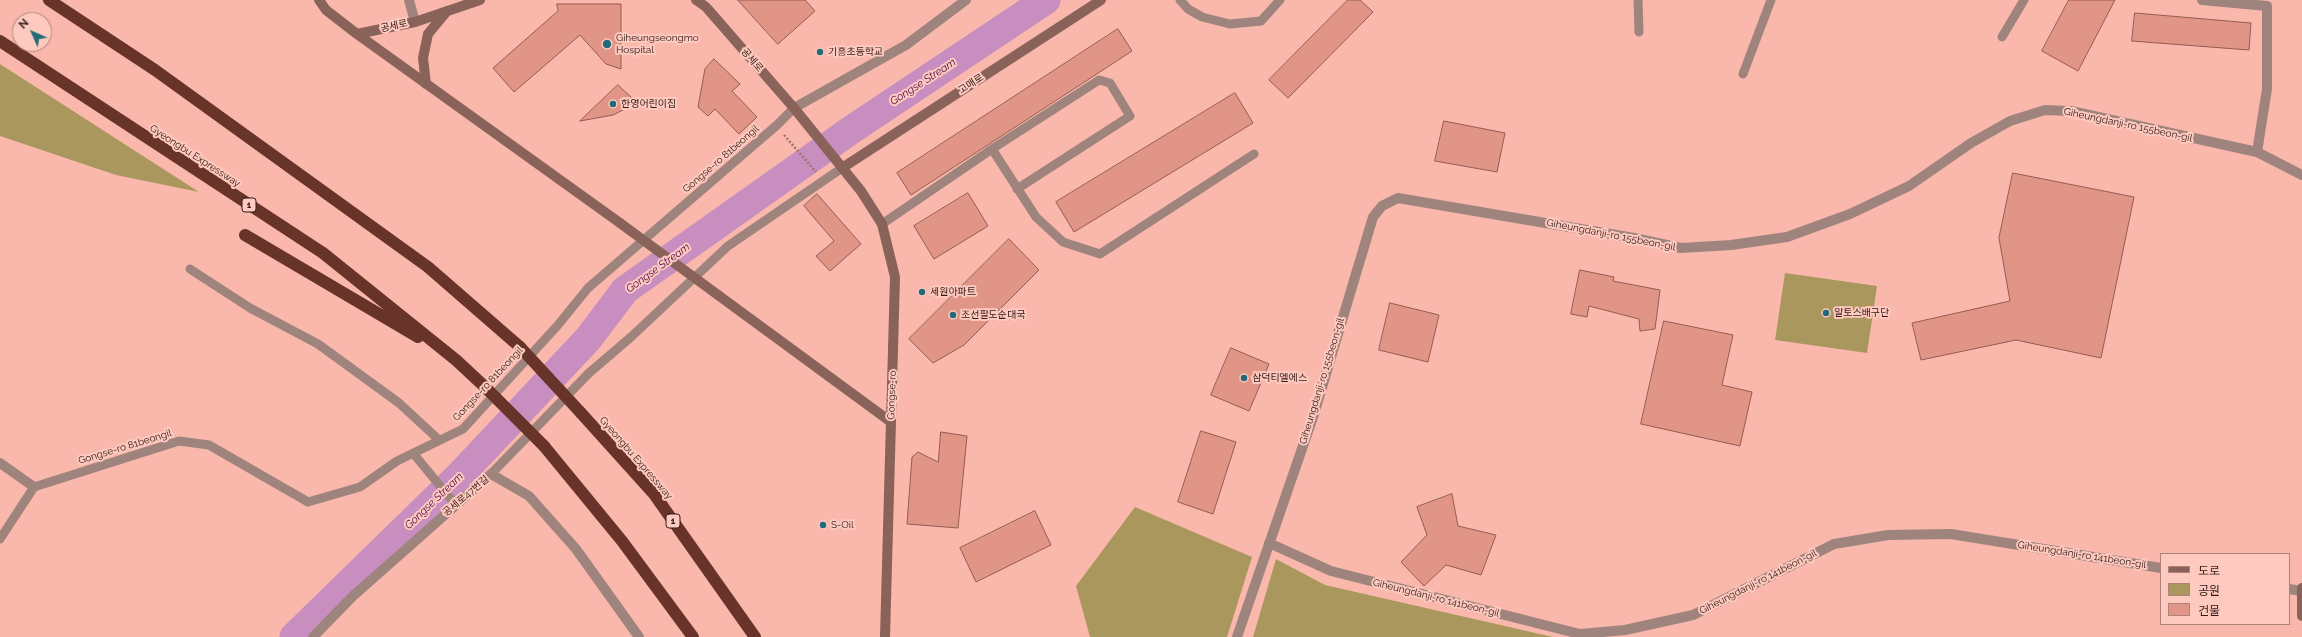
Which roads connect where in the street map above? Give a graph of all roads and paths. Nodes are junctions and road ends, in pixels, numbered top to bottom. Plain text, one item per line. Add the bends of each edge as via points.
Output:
1 (49, 0) edge
2 (319, 0) edge
3 (409, 0) edge
4 (480, 0) edge
5 (696, 0) edge
6 (966, 0) edge
7 (1101, 0) edge
8 (1180, 0) edge
9 (1280, 0) edge
10 (1638, 0) edge
11 (1771, 0) edge
12 (2024, 0) edge
13 (2202, 0) edge
14 (2268, 3) edge
15 (447, 11) junction
16 (415, 22) junction
17 (1638, 32) dead end
18 (357, 34) junction
19 (2002, 37) dead end
20 (0, 40) edge
21 (1743, 74) dead end
22 (426, 84) junction
23 (794, 108) junction
24 (781, 131) dead end
25 (992, 149) junction
26 (2257, 152) junction
27 (1254, 154) dead end
28 (842, 168) junction
29 (817, 173) dead end
30 (2302, 176) edge
31 (1017, 189) junction
32 (882, 224) junction
33 (245, 235) dead end
34 (190, 269) dead end
35 (456, 360) junction
36 (891, 422) junction
37 (439, 440) junction
38 (414, 453) junction
39 (0, 463) edge
40 (491, 474) junction
41 (34, 487) junction
42 (455, 504) junction
43 (0, 539) edge
44 (1269, 543) junction
45 (2160, 568) edge
46 (2290, 589) edge
47 (2301, 590) edge
48 (2302, 616) edge
49 (313, 637) edge
50 (639, 637) edge
51 (693, 637) edge
52 (755, 637) edge
53 (885, 637) edge
54 (1237, 637) edge

1 - 52 highway, Gyeongbu Expressway / 1, bridge via 155,70 428,267 520,347 654,494
2 - 18 street via 326,10
3 - 16 street
4 - 15 street, 공세로
5 - 23 street, 공세로 via 706,7
6 - 23 street via 906,45
7 - 28 street, 고매로
8 - 9 lane via 1188,9 1202,17 1230,24 1261,21
10 - 17 lane
11 - 21 lane
12 - 19 lane
13 - 14 street
14 - 26 street via 2267,89
15 - 16 street, 공세로
15 - 22 street via 428,34 423,58
16 - 18 street, 공세로
18 - 22 street
20 - 35 highway, Gyeongbu Expressway / 1 via 323,253
22 - 36 street, bridge
23 - 28 street, 공세로
23 - 37 lane, Gongse-ro 81beongil via 588,288 558,325 463,429
24 - 29 path
25 - 31 lane
25 - 31 lane via 1099,80 1110,83 1130,116
25 - 32 lane
26 - 30 street, Giheungdanji-ro 155beon-gil
26 - 44 street, Giheungdanji-ro 155beon-gil via 2071,111 2045,110 2010,121 1971,143 1909,186 1850,214 1787,237 1731,245 1681,248 1398,198 1382,206 1374,217 1314,414
27 - 31 lane via 1100,254 1063,242 1036,217
28 - 32 street, Gongse-ro via 861,190
28 - 40 lane via 728,246 589,373
32 - 36 street, Gongse-ro via 895,277
33 - 35 highway
34 - 37 lane via 250,308 318,344 399,403
35 - 51 highway, Gyeongbu Expressway / 1, bridge via 544,446 622,541
36 - 53 street, Gongse-ro
37 - 38 lane, Gongse-ro 81beongil
38 - 41 lane, Gongse-ro 81beongil via 397,461 360,487 308,502 208,444 179,441
38 - 42 lane
39 - 41 street
40 - 42 street, 공세로47번길
40 - 50 street, 공세로47번길 via 529,496 576,549
41 - 43 lane
42 - 49 street, 공세로47번길 via 353,596
44 - 45 street, Giheungdanji-ro 141beon-gil via 1331,571 1580,634 1625,630 1693,615 1834,544 1888,535 1952,534
44 - 54 street, Giheungdanji-ro 155beon-gil
46 - 47 street
47 - 48 street

